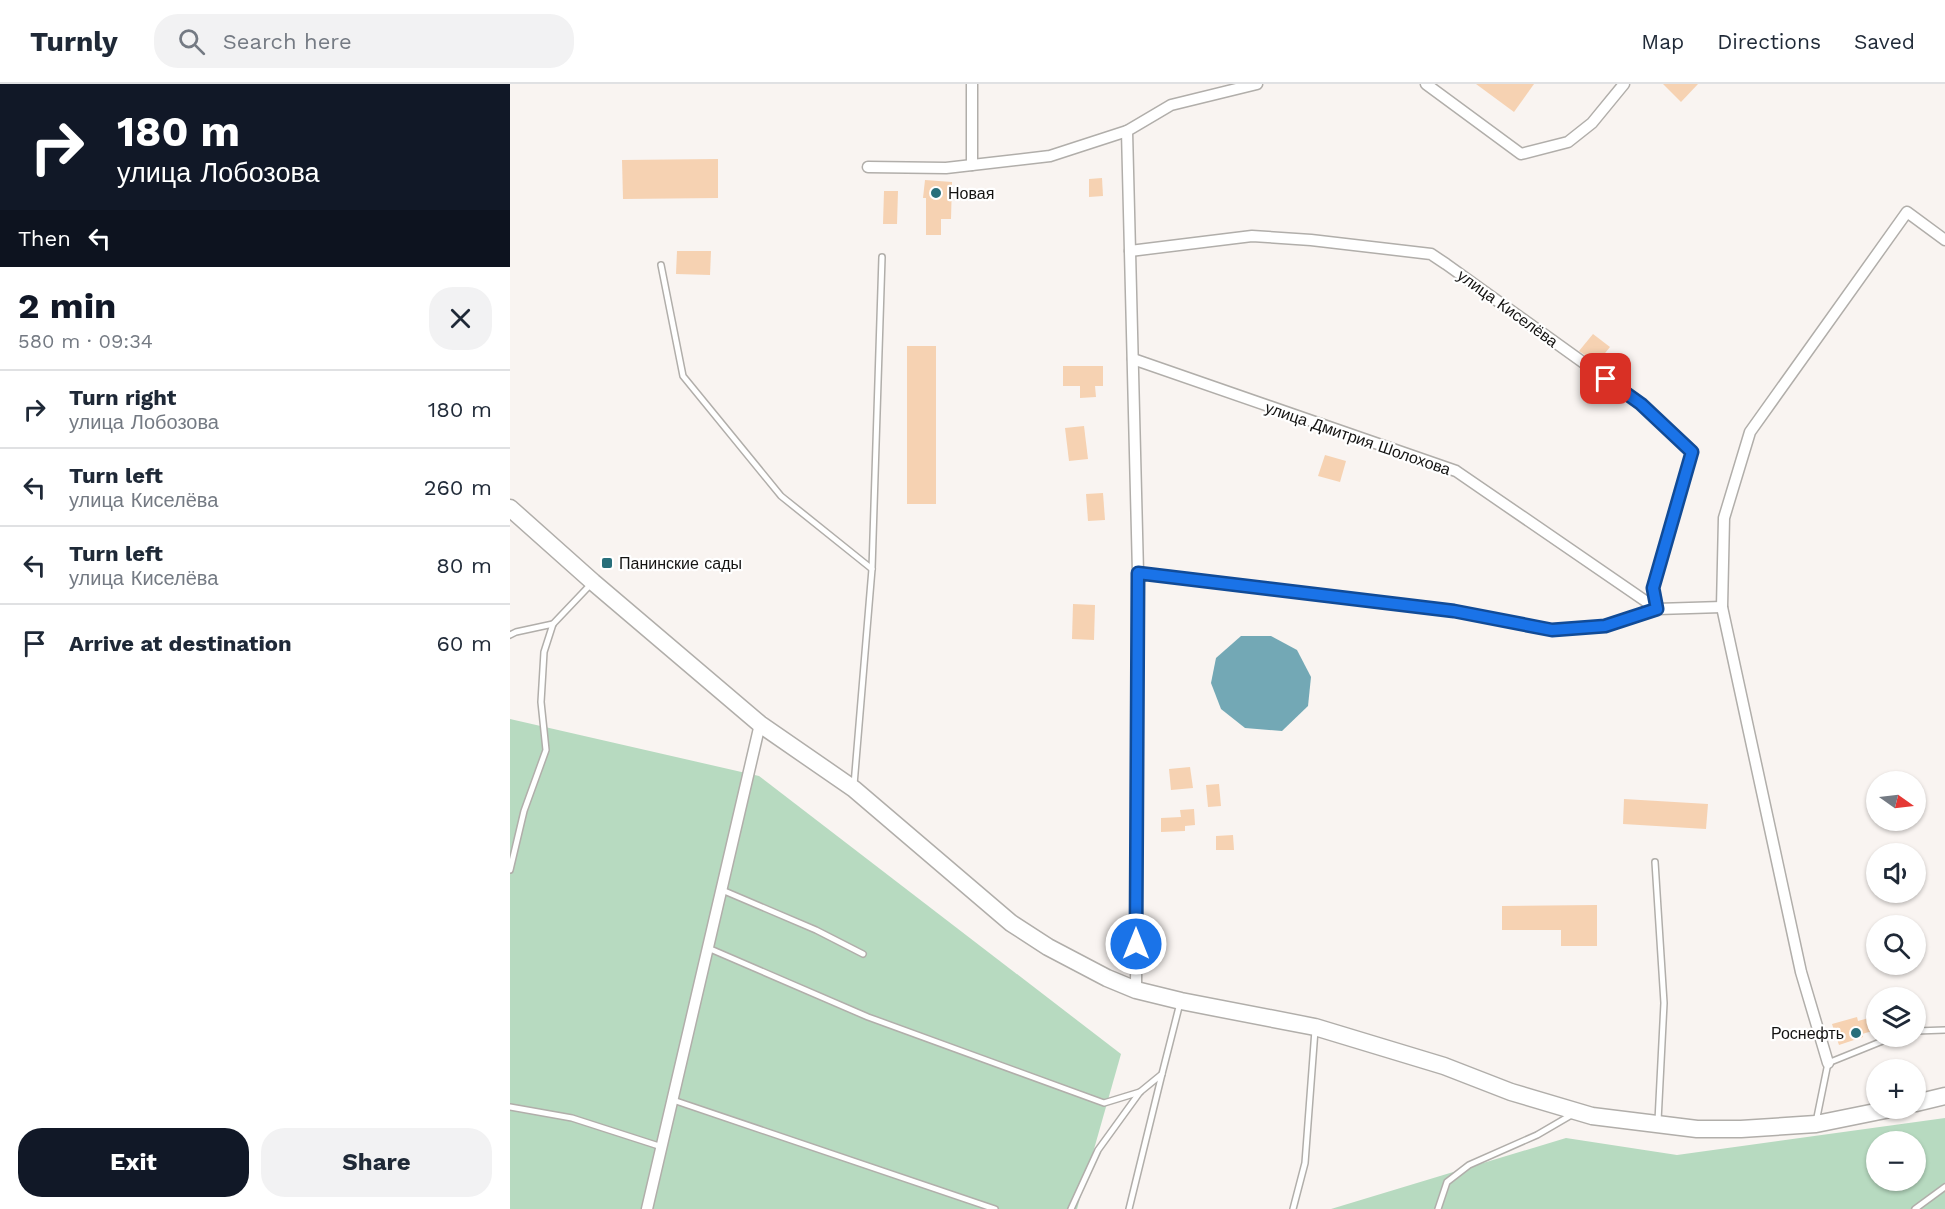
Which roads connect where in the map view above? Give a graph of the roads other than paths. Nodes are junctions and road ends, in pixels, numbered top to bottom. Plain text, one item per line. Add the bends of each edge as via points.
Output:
1 (972, 84) edge
2 (1257, 84) edge
3 (1426, 84) edge
4 (1624, 84) edge
5 (1127, 131) junction
6 (972, 165) junction
7 (868, 167) dead end
8 (1945, 240) edge
9 (1130, 250) junction
10 (882, 257) dead end
11 (661, 265) dead end
12 (1133, 359) junction
13 (510, 508) edge
14 (872, 569) junction
15 (1138, 573) junction
16 (592, 582) junction
17 (1722, 607) junction
18 (1657, 609) junction
19 (553, 624) junction
20 (510, 635) edge
21 (760, 724) junction
22 (854, 789) junction
23 (1655, 862) dead end
24 (510, 870) edge
25 (722, 890) junction
26 (708, 948) junction
27 (863, 954) dead end
28 (1136, 990) junction
29 (1181, 1001) junction
30 (1315, 1027) junction
31 (1945, 1030) edge
32 (1926, 1031) edge
33 (1868, 1047) edge
34 (1828, 1063) junction
35 (1162, 1074) junction
36 (1140, 1092) junction
37 (1945, 1096) edge
38 (673, 1100) junction
39 (1926, 1101) edge
40 (510, 1107) edge
41 (1577, 1112) junction
42 (1866, 1114) edge
43 (1816, 1124) junction
44 (1658, 1125) junction
45 (662, 1147) junction
46 (1945, 1188) edge
47 (647, 1209) edge
48 (995, 1209) edge
49 (1071, 1209) edge
50 (1129, 1209) edge
51 (1293, 1209) edge
52 (1438, 1209) edge
53 (1915, 1209) edge

1 - 6 street
2 - 5 street via 1171,105
3 - 4 street via 1521,154 1568,142 1592,123
5 - 6 street via 1050,156
5 - 9 street
6 - 7 street
8 - 17 street via 1907,212 1750,432 1724,518
9 - 12 street
9 - 18 street, улица Киселёва via 1252,236 1431,254 1446,264 1641,404 1692,452 1653,588
10 - 14 lane
11 - 14 lane via 683,376 781,495
12 - 15 street
12 - 18 street, улица Дмитрия Шолохова via 1456,471
13 - 16 main road
14 - 22 lane
15 - 18 street via 1454,611 1552,630 1605,626
15 - 28 street
16 - 19 lane
16 - 21 main road
17 - 18 street
17 - 34 street via 1801,972
19 - 20 lane
19 - 24 lane via 544,652 541,702 546,750 524,811
21 - 22 main road
21 - 25 street
22 - 28 main road via 1011,923 1082,966
23 - 44 lane via 1664,1003
25 - 26 street
25 - 27 lane
26 - 36 lane via 868,1017 1104,1103
26 - 38 street
28 - 29 main road
29 - 30 main road
29 - 35 lane
30 - 41 main road
30 - 51 lane via 1305,1163
31 - 32 lane
33 - 34 lane
34 - 43 lane
35 - 36 lane
35 - 50 lane
36 - 49 lane via 1098,1150
37 - 39 main road
38 - 45 street
38 - 48 lane
40 - 45 lane via 572,1118
41 - 44 main road
41 - 52 lane via 1537,1135 1469,1165 1447,1182
42 - 43 main road
43 - 44 main road via 1741,1129
45 - 47 street
46 - 53 lane

